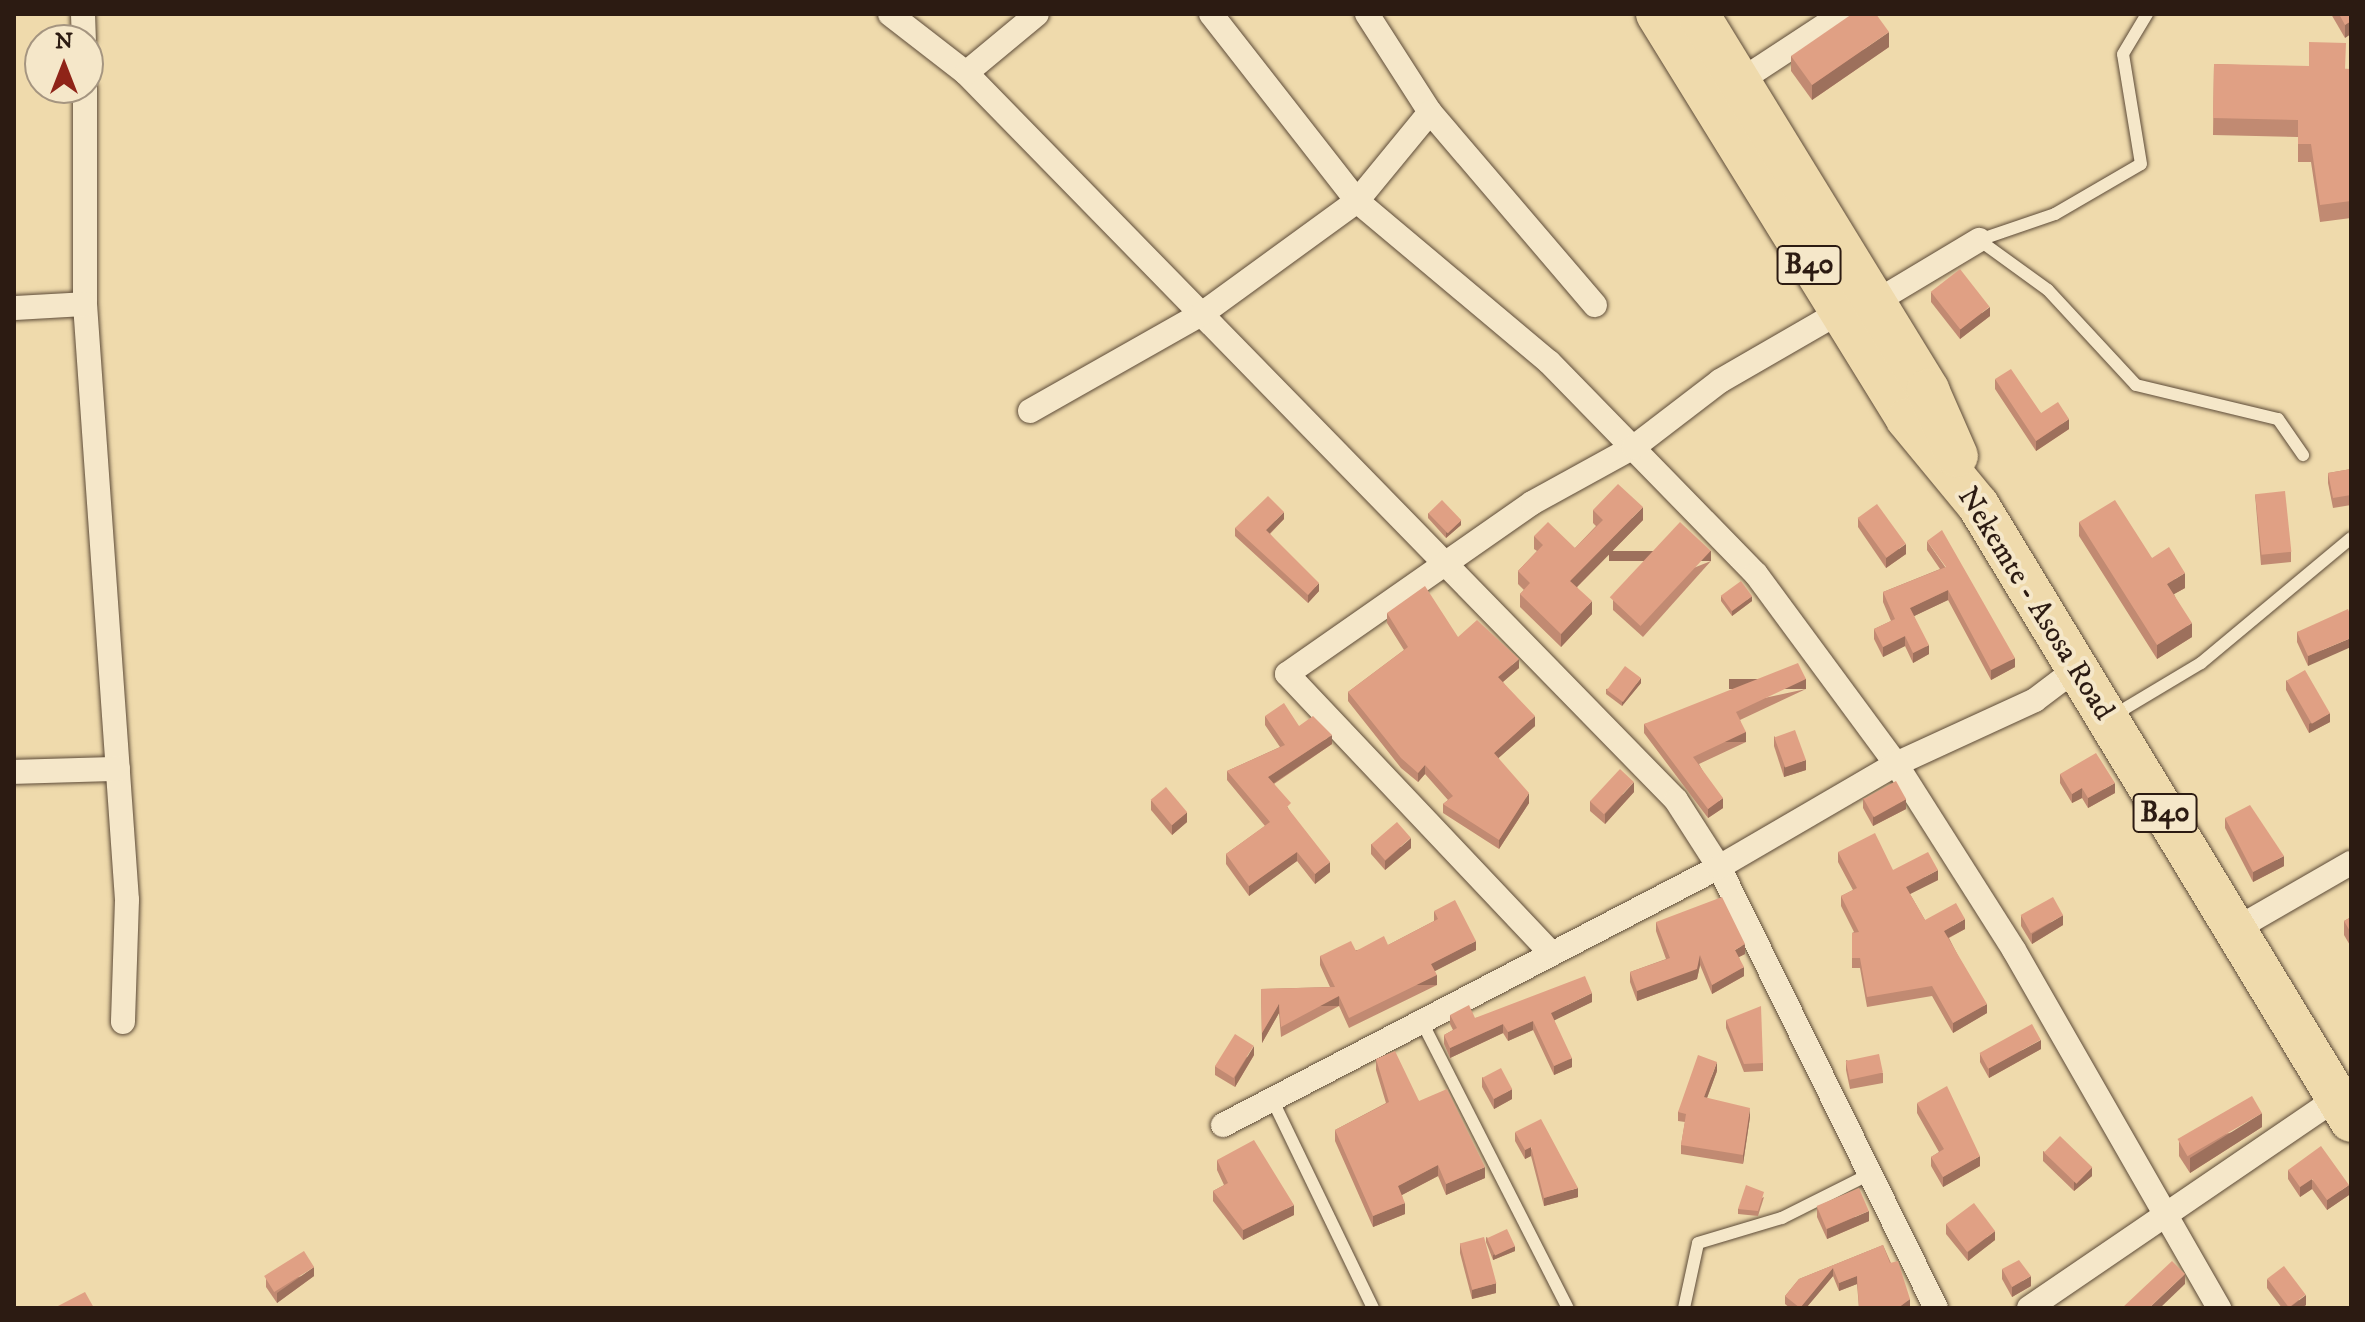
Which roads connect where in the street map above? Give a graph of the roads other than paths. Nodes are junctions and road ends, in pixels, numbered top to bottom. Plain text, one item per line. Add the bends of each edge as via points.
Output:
1 (890, 14) edge
2 (1037, 14) edge
3 (1211, 14) edge
4 (1367, 14) edge
5 (1657, 14) edge
6 (1698, 14) edge
7 (1842, 14) edge
8 (2147, 14) edge
9 (966, 73) junction
10 (1740, 81) junction
11 (85, 104) edge
12 (1430, 112) junction
13 (1357, 201) junction
14 (1979, 240) junction
15 (85, 304) junction
16 (1595, 305) dead end
17 (14, 308) edge
18 (1855, 308) junction
19 (1203, 313) junction
20 (1030, 411) dead end
21 (1634, 447) junction
22 (2303, 455) dead end
23 (2351, 538) edge
24 (1442, 564) junction
25 (2076, 669) junction
26 (2107, 719) junction
27 (1896, 764) junction
28 (118, 769) junction
29 (14, 772) edge
30 (2351, 863) edge
31 (1719, 867) junction
32 (2236, 929) junction
33 (1551, 953) junction
34 (1421, 1020) junction
35 (123, 1022) dead end
36 (1271, 1097) junction
37 (2344, 1110) edge
38 (1223, 1125) dead end
39 (1870, 1174) junction
40 (2172, 1217) junction
41 (1373, 1308) edge
42 (1568, 1308) edge
43 (1684, 1308) edge
44 (1936, 1308) edge
45 (2029, 1308) edge
46 (2219, 1308) edge

1 - 9 street
2 - 9 street
3 - 13 street
4 - 12 street
5 - 18 highway, B40
6 - 10 highway, B40
7 - 10 street
8 - 14 lane via 2123,54 2141,164 2055,214
9 - 19 street
10 - 18 highway, B40
11 - 15 street
12 - 13 street
12 - 16 street
13 - 19 street
13 - 21 street via 1549,362
14 - 18 street
14 - 22 lane via 2048,290 2136,385 2278,419
15 - 17 street
15 - 28 street
18 - 21 street via 1720,381
18 - 25 highway, Nekemte - Asosa Road / B40 via 1928,390 1978,505
19 - 20 street
19 - 24 street
21 - 24 street
21 - 27 street via 1756,574
23 - 26 lane via 2201,663
24 - 31 street via 1585,701 1676,800
24 - 33 street via 1287,674
25 - 26 highway, Nekemte - Asosa Road / B40
25 - 27 street via 2035,700
26 - 32 highway, Nekemte - Asosa Road / B40
27 - 31 street
27 - 40 street
28 - 29 street
28 - 35 street via 127,900
30 - 32 street
31 - 33 street
31 - 39 street
32 - 37 highway, Nekemte - Asosa Road / B40
33 - 34 street
34 - 36 street
34 - 42 lane
36 - 38 street
36 - 41 lane
37 - 40 street
39 - 43 lane via 1782,1218 1698,1243
39 - 44 street
40 - 45 street
40 - 46 street

